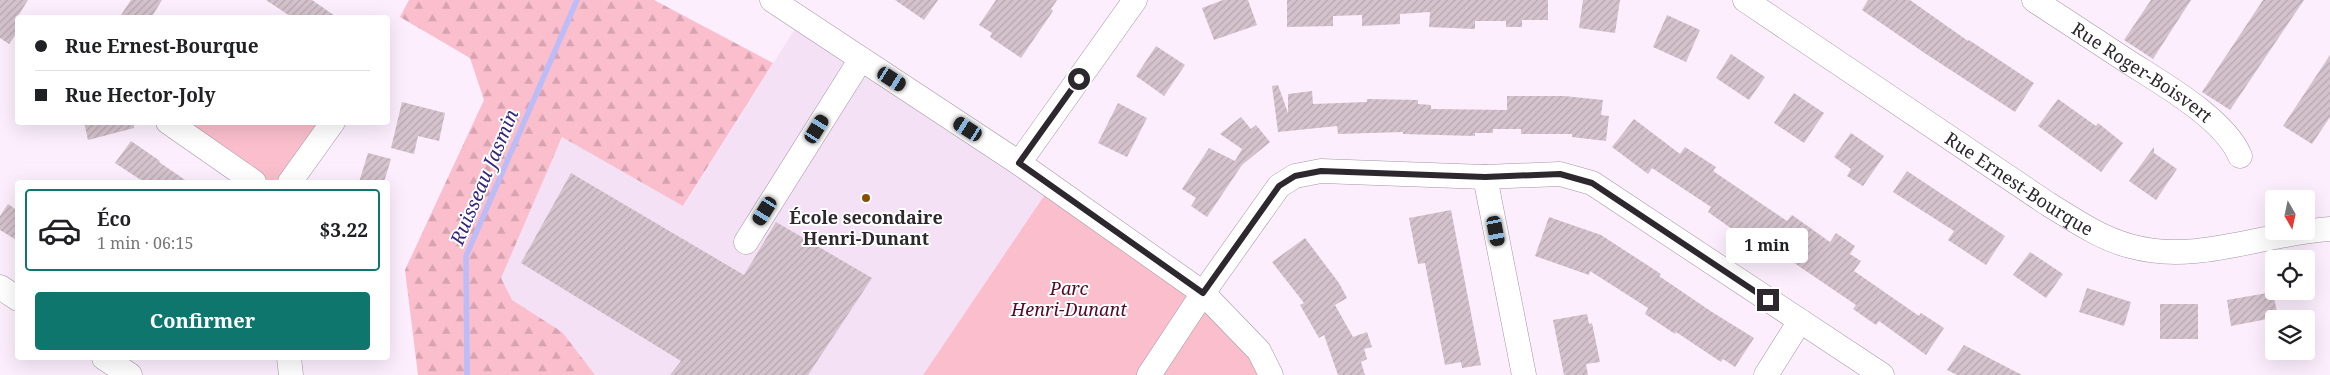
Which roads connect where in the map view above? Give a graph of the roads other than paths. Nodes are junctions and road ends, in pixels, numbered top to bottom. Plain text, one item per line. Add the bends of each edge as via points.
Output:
1 (772, 0) edge
2 (1135, 0) edge
3 (1745, 0) edge
4 (2034, 0) edge
5 (861, 59) junction
6 (172, 125) edge
7 (331, 125) edge
8 (2240, 156) dead end
9 (1019, 163) junction
10 (1485, 177) junction
11 (251, 180) edge
12 (291, 180) edge
13 (2330, 229) edge
14 (746, 242) dead end
15 (0, 287) edge
16 (1203, 293) junction
17 (15, 297) edge
18 (1800, 321) junction
19 (107, 360) edge
20 (289, 360) edge
21 (130, 375) edge
22 (291, 375) edge
23 (1149, 375) edge
24 (1271, 375) edge
25 (1524, 375) edge
26 (1766, 375) edge
27 (1882, 375) edge

1 - 5 street
2 - 9 street
3 - 13 street, Rue Ernest-Bourque via 2048,204 2122,244 2150,250 2190,252
4 - 8 street, Rue Roger-Boisvert via 2211,120 2232,141
5 - 9 street
5 - 14 street
6 - 11 street
7 - 12 street
9 - 16 street
10 - 16 street via 1321,171 1295,176 1279,186
10 - 18 street via 1560,174 1592,183
10 - 25 street
15 - 17 street
16 - 23 street
16 - 24 street via 1258,351
18 - 26 street
18 - 27 street
19 - 21 street
20 - 22 street

